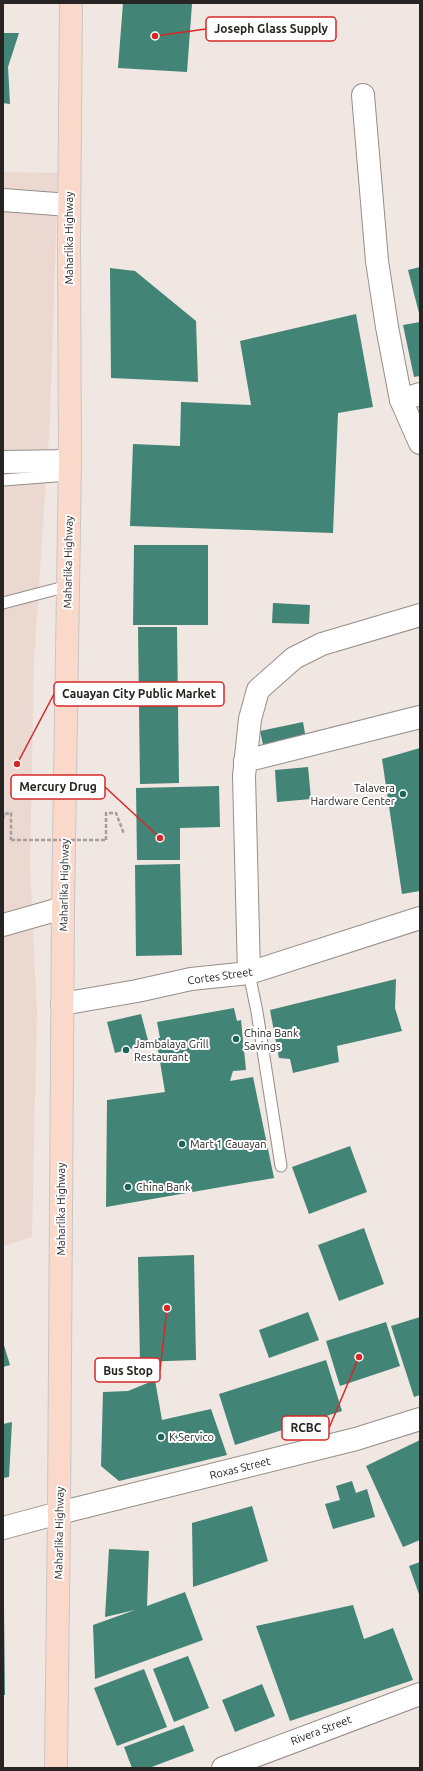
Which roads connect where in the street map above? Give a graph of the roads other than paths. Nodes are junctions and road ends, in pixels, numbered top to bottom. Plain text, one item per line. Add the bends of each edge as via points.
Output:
1 (71, 3) edge
2 (363, 95) dead end
3 (3, 200) edge
4 (70, 205) junction
5 (411, 397) edge
6 (420, 444) edge
7 (3, 462) edge
8 (69, 468) junction
9 (3, 480) edge
10 (68, 586) junction
11 (3, 603) edge
12 (420, 615) edge
13 (420, 717) edge
14 (245, 761) junction
15 (63, 908) junction
16 (420, 918) edge
17 (3, 925) edge
18 (249, 973) junction
19 (62, 1004) junction
20 (281, 1166) dead end
21 (420, 1419) edge
22 (59, 1513) junction
23 (3, 1528) edge
24 (420, 1694) edge
25 (56, 1768) edge
26 (223, 1768) edge

1 - 4 main road, Maharlika Highway
2 - 5 street via 378,274
3 - 4 street
4 - 8 main road, Maharlika Highway
5 - 6 street
7 - 8 street
8 - 9 lane
8 - 10 main road, Maharlika Highway
10 - 11 lane
10 - 15 main road, Maharlika Highway
12 - 14 street via 322,644 294,658 275,673 258,690 250,719
13 - 14 street
14 - 18 street
15 - 17 street
15 - 19 main road, Maharlika Highway
16 - 18 street, Cortes Street
18 - 19 street, Cortes Street via 191,979
18 - 20 lane
19 - 22 main road, Maharlika Highway
21 - 22 street, Roxas Street via 356,1439
22 - 23 street, Roxas Street
22 - 25 main road, Maharlika Highway
24 - 26 street, Rivera Street

